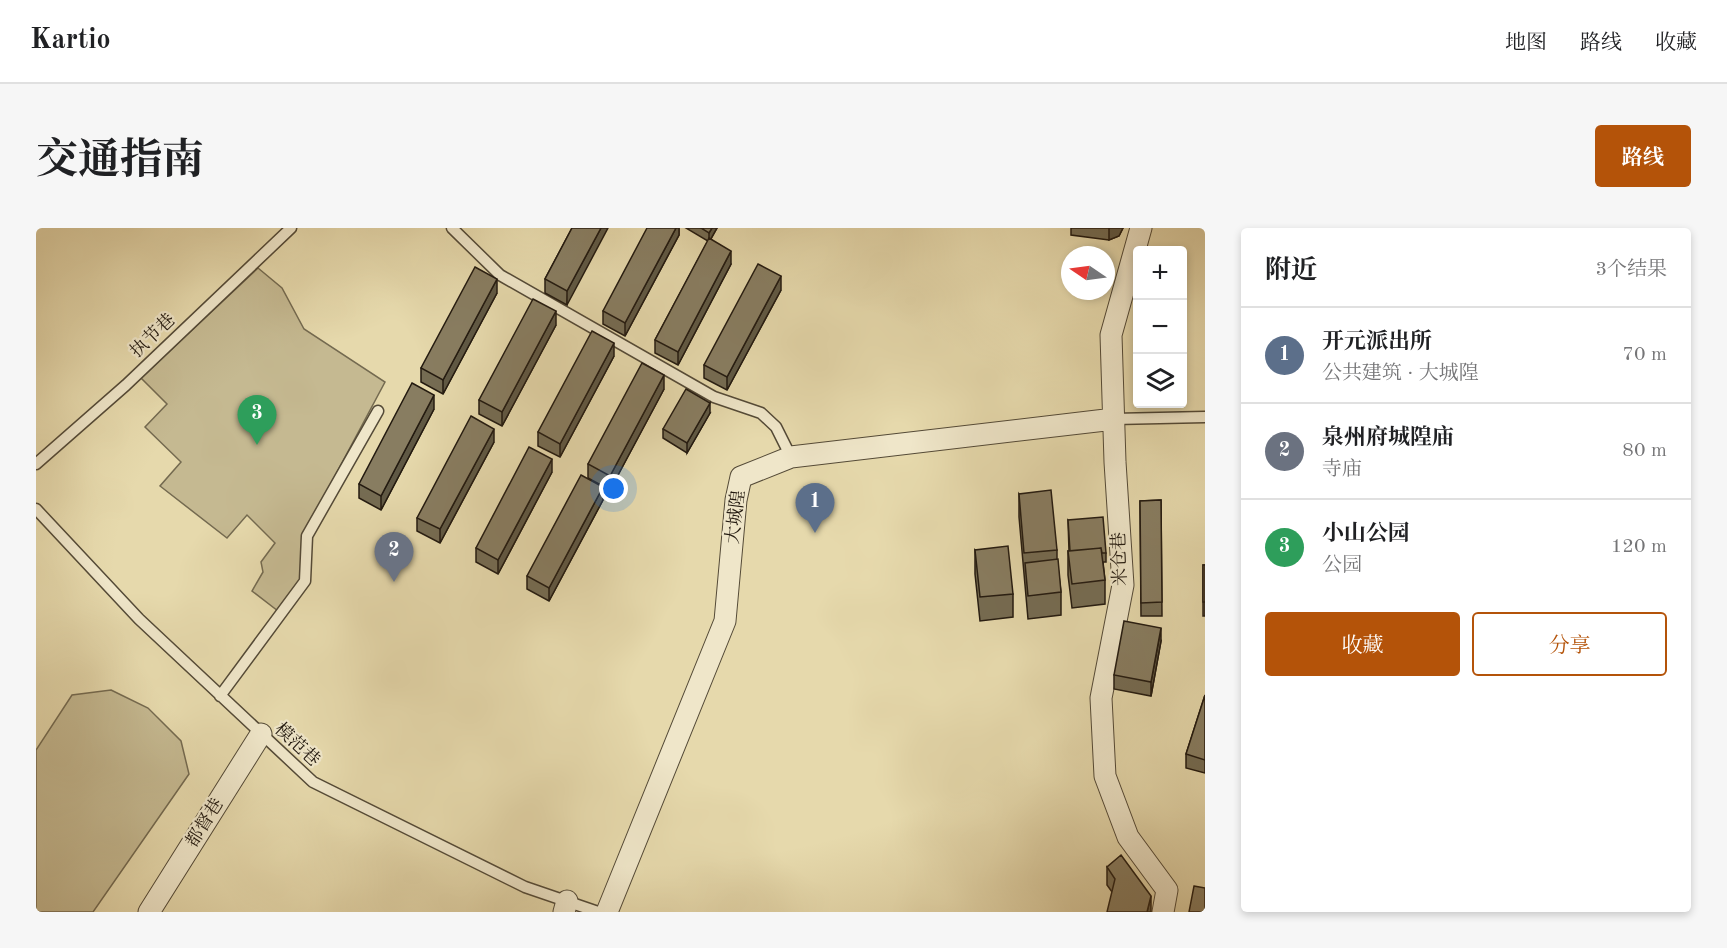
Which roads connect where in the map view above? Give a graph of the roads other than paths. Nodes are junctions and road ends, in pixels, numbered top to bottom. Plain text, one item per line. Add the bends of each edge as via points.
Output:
1 (291, 228) edge
2 (452, 228) edge
3 (1142, 228) edge
4 (378, 411) dead end
5 (1205, 417) edge
6 (1114, 419) junction
7 (790, 457) junction
8 (36, 464) edge
9 (36, 509) edge
10 (220, 696) junction
11 (261, 734) junction
12 (565, 907) edge
13 (149, 912) edge
14 (598, 912) edge
15 (607, 912) edge
16 (1163, 912) edge

1 - 8 lane, 执节巷 via 126,385
2 - 7 lane via 510,281 714,397 761,413 776,427
3 - 6 street, 米仓巷 via 1111,335
4 - 10 lane via 307,536 305,580
5 - 6 lane
6 - 7 street, 大城隍
6 - 16 street, 米仓巷 via 1124,585 1101,698 1105,776 1128,837 1167,890
7 - 15 street, 大城隍 via 741,477 725,621
9 - 10 lane, 模范巷 via 139,620
10 - 11 lane, 模范巷
11 - 12 lane, 模范巷 via 313,782
11 - 13 street, 都督巷
12 - 14 lane, 模范巷

